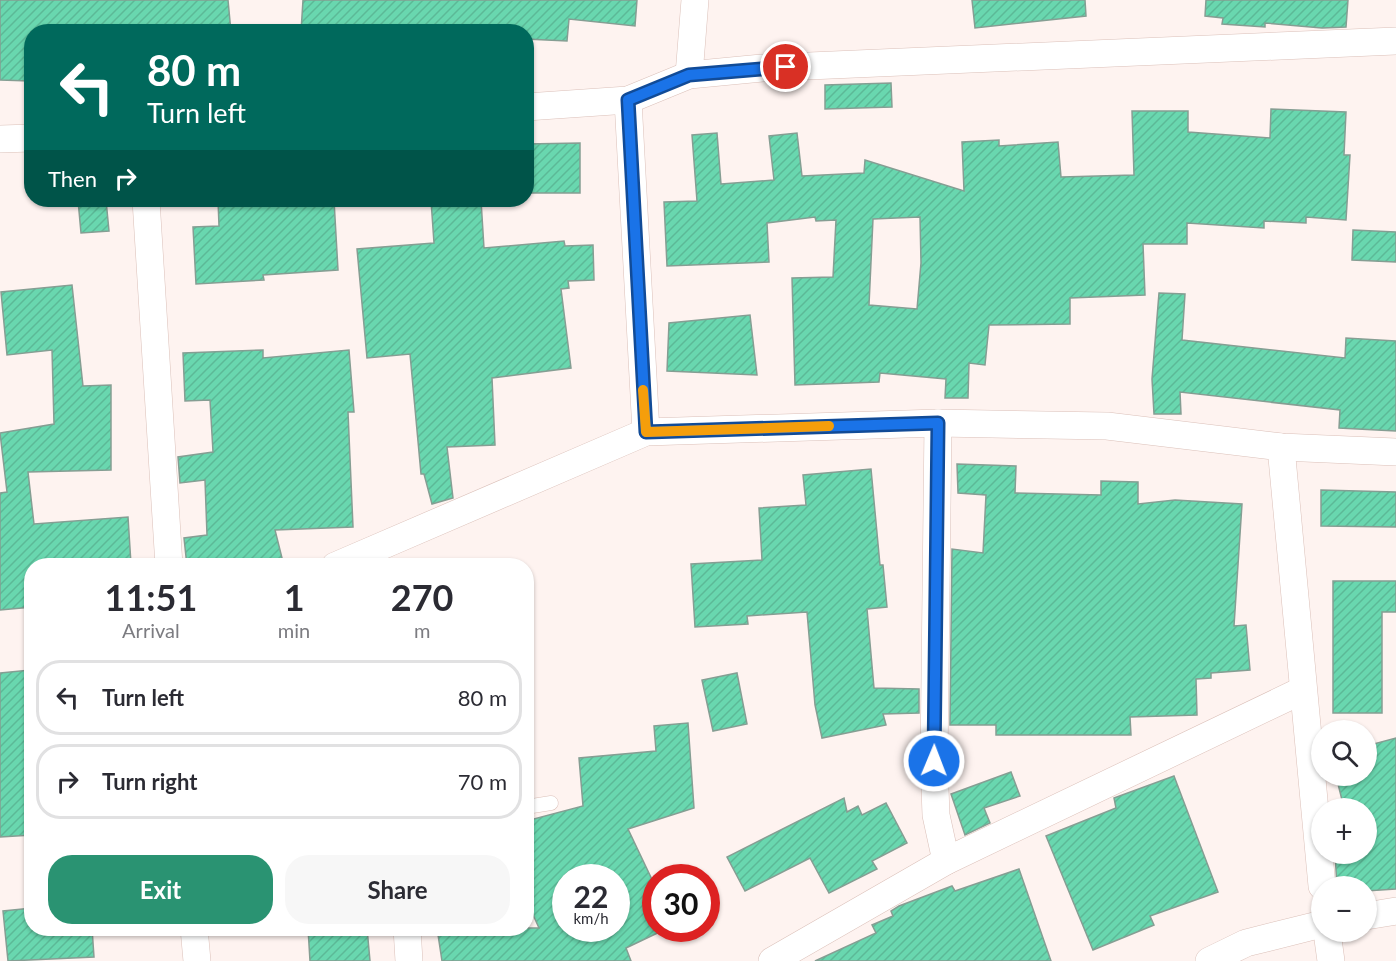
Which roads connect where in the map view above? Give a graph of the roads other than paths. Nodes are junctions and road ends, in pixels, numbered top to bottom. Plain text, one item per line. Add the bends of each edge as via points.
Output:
1 (695, 0) edge
2 (1396, 41) edge
3 (689, 75) junction
4 (628, 100) junction
5 (534, 106) edge
6 (24, 138) edge
7 (0, 139) edge
8 (146, 207) edge
9 (938, 423) junction
10 (646, 432) junction
11 (1281, 447) junction
12 (1396, 452) edge
13 (389, 553) edge
14 (168, 558) edge
15 (368, 558) edge
16 (1303, 690) junction
17 (551, 803) dead end
18 (534, 806) edge
19 (946, 861) junction
20 (1321, 876) edge
21 (1396, 911) edge
22 (1377, 914) edge
23 (1311, 927) edge
24 (195, 936) edge
25 (407, 936) edge
26 (1328, 942) edge
27 (197, 961) edge
28 (408, 961) edge
29 (772, 961) edge
30 (1209, 961) edge
31 (1331, 961) edge

1 - 3 street
2 - 3 street via 762,68
3 - 4 street
4 - 5 street
4 - 10 street
6 - 7 street
8 - 14 street
9 - 10 street
9 - 11 street via 1107,426
9 - 19 street via 934,761 936,815
10 - 13 street
11 - 12 street
11 - 16 street
13 - 15 street
16 - 19 street
16 - 20 street
17 - 18 lane
19 - 29 street
21 - 22 street
23 - 30 street via 1246,943
24 - 27 street
25 - 28 street
26 - 31 street

